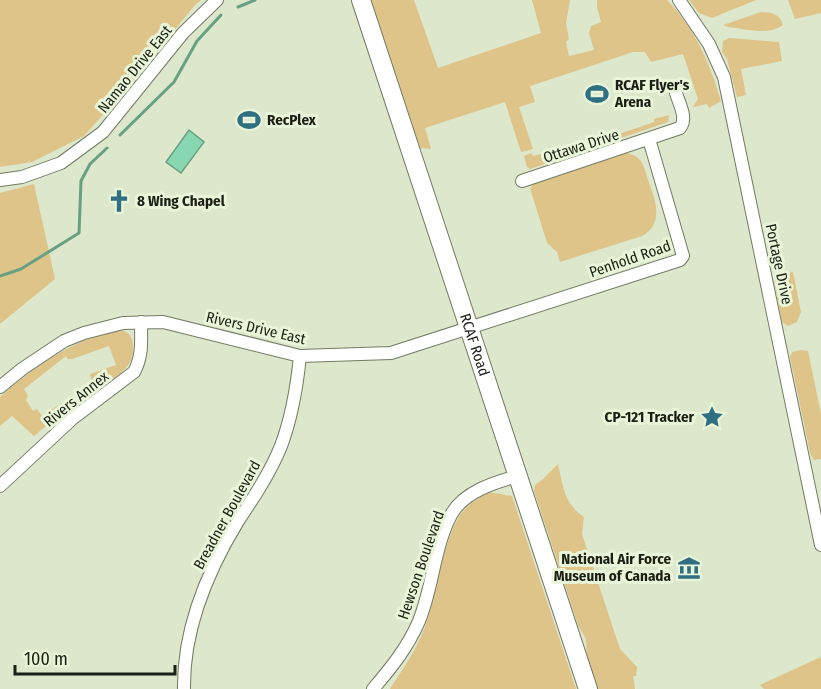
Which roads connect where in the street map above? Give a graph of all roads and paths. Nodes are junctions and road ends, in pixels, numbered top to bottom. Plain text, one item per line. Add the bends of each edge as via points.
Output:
1 (217, 0) edge
2 (361, 0) edge
3 (679, 0) edge
4 (676, 93) dead end
5 (649, 139) junction
6 (0, 180) edge
7 (522, 181) dead end
8 (141, 322) junction
9 (470, 327) junction
10 (300, 356) junction
11 (0, 387) edge
12 (518, 476) junction
13 (0, 486) edge
14 (821, 545) edge
15 (184, 689) edge
16 (373, 689) edge
17 (588, 689) edge

1 - 6 street, Namao Drive East via 183,33 103,132 61,163 22,177
2 - 9 main road, RCAF Road
3 - 14 street, Portage Drive via 709,44 724,77
4 - 5 street, Ottawa Drive via 683,124 674,132
5 - 7 street, Ottawa Drive
5 - 9 street, Penhold Road via 683,256 680,260
8 - 10 street, Rivers Drive East via 163,322
8 - 11 street, Rivers Drive East via 104,327 64,341
8 - 13 street, Rivers Annex via 140,362 134,372 72,419
9 - 10 street, Rivers Drive East via 391,353
9 - 12 main road, RCAF Road
10 - 15 street, Breadner Boulevard via 296,394 282,445 209,575 199,603 187,643
12 - 16 street, Hewson Boulevard via 472,494 452,513 417,625 399,659
12 - 17 main road, RCAF Road

